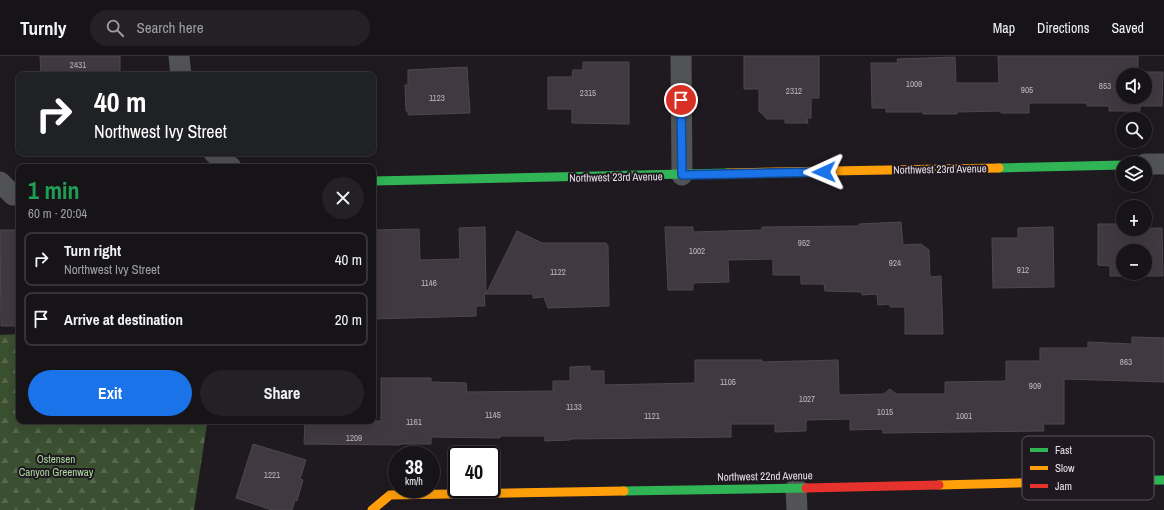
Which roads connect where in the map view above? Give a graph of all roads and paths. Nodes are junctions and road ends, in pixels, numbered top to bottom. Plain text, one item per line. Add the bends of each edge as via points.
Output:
1 (179, 56) edge
2 (681, 56) edge
3 (181, 72) edge
4 (218, 156) edge
5 (227, 164) edge
6 (1152, 164) edge
7 (1164, 164) edge
8 (1116, 165) edge
9 (682, 175) junction
10 (0, 182) edge
11 (376, 182) edge
12 (16, 195) edge
13 (1154, 480) edge
14 (1164, 480) edge
15 (1022, 483) edge
16 (796, 488) junction
17 (372, 510) edge
18 (797, 510) edge

1 - 3 street
2 - 9 street
4 - 5 street
6 - 7 street
8 - 9 street, Northwest 23rd Avenue
9 - 11 street, Northwest 23rd Avenue
10 - 12 street
13 - 14 street, Northwest 22nd Avenue
15 - 16 street, Northwest 22nd Avenue
16 - 17 street, Northwest 22nd Avenue via 390,495
16 - 18 street

